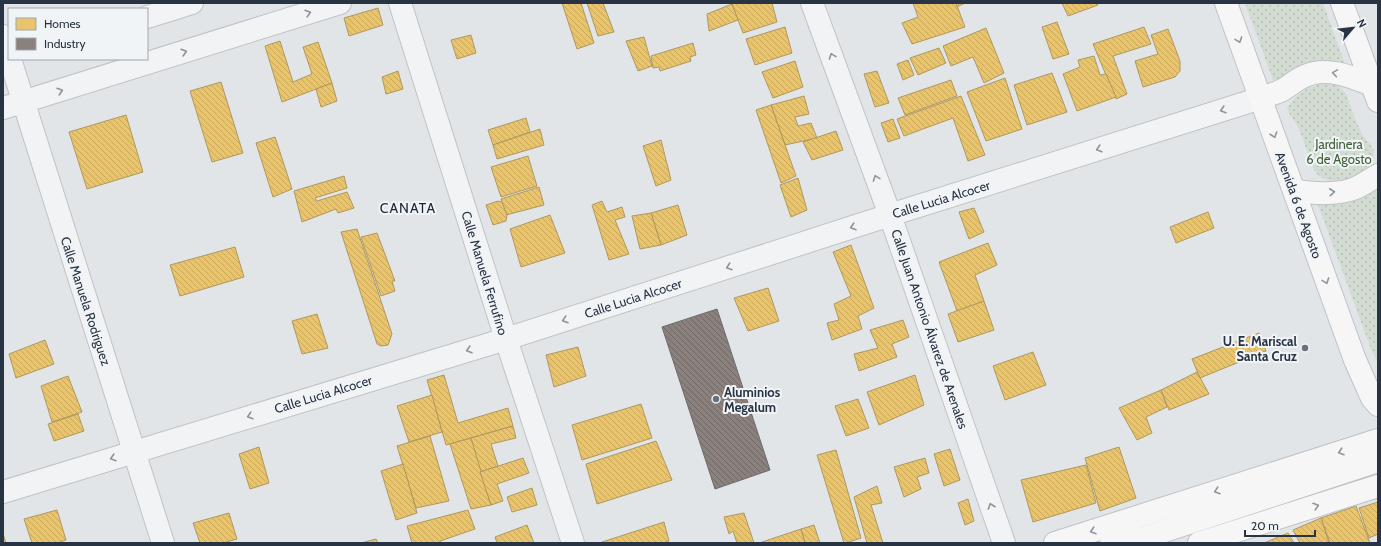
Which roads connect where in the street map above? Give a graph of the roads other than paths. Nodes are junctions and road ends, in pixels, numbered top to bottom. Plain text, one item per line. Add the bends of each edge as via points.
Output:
1 (192, 3) edge
2 (340, 3) edge
3 (400, 3) edge
4 (812, 3) edge
5 (1226, 3) edge
6 (1342, 3) edge
7 (148, 17) edge
8 (3, 36) edge
9 (8, 52) edge
10 (10, 60) edge
11 (1375, 93) edge
12 (1261, 98) junction
13 (13, 105) edge
14 (1378, 175) edge
15 (1294, 191) junction
16 (890, 215) junction
17 (506, 339) junction
18 (1378, 405) edge
19 (1378, 440) edge
20 (134, 452) junction
21 (1378, 461) edge
22 (1378, 486) edge
23 (3, 492) edge
24 (1136, 541) edge
25 (163, 543) edge
26 (573, 543) edge
27 (1004, 543) edge
28 (1055, 543) edge
29 (1111, 543) edge
30 (1199, 543) edge

1 - 7 street
13 -> 2 street
3 - 17 street, Calle Manuela Ferrufino
16 -> 4 street, Calle Juan Antonio Álvarez de Arenales
5 -> 12 main road, Avenida 6 de Agosto
6 - 11 main road
8 - 9 street, Calle Manuela Rodriguez
10 - 13 street, Calle Manuela Rodriguez
11 -> 12 main road via 1337,73 1323,72 1307,75 1284,90
12 -> 15 main road, Avenida 6 de Agosto
12 -> 16 street, Calle Lucia Alcocer
13 - 20 street, Calle Manuela Rodriguez
15 -> 14 main road via 1317,193 1350,190
15 -> 18 main road, Avenida 6 de Agosto via 1355,360 1372,398
16 -> 17 street, Calle Lucia Alcocer
27 -> 16 street, Calle Juan Antonio Álvarez de Arenales
17 -> 20 street, Calle Lucia Alcocer
17 - 26 street, Calle Manuela Ferrufino
19 -> 28 main road
20 -> 23 street, Calle Lucia Alcocer
20 - 25 street, Calle Manuela Rodriguez
21 - 24 main road
30 -> 22 main road
24 - 29 main road

